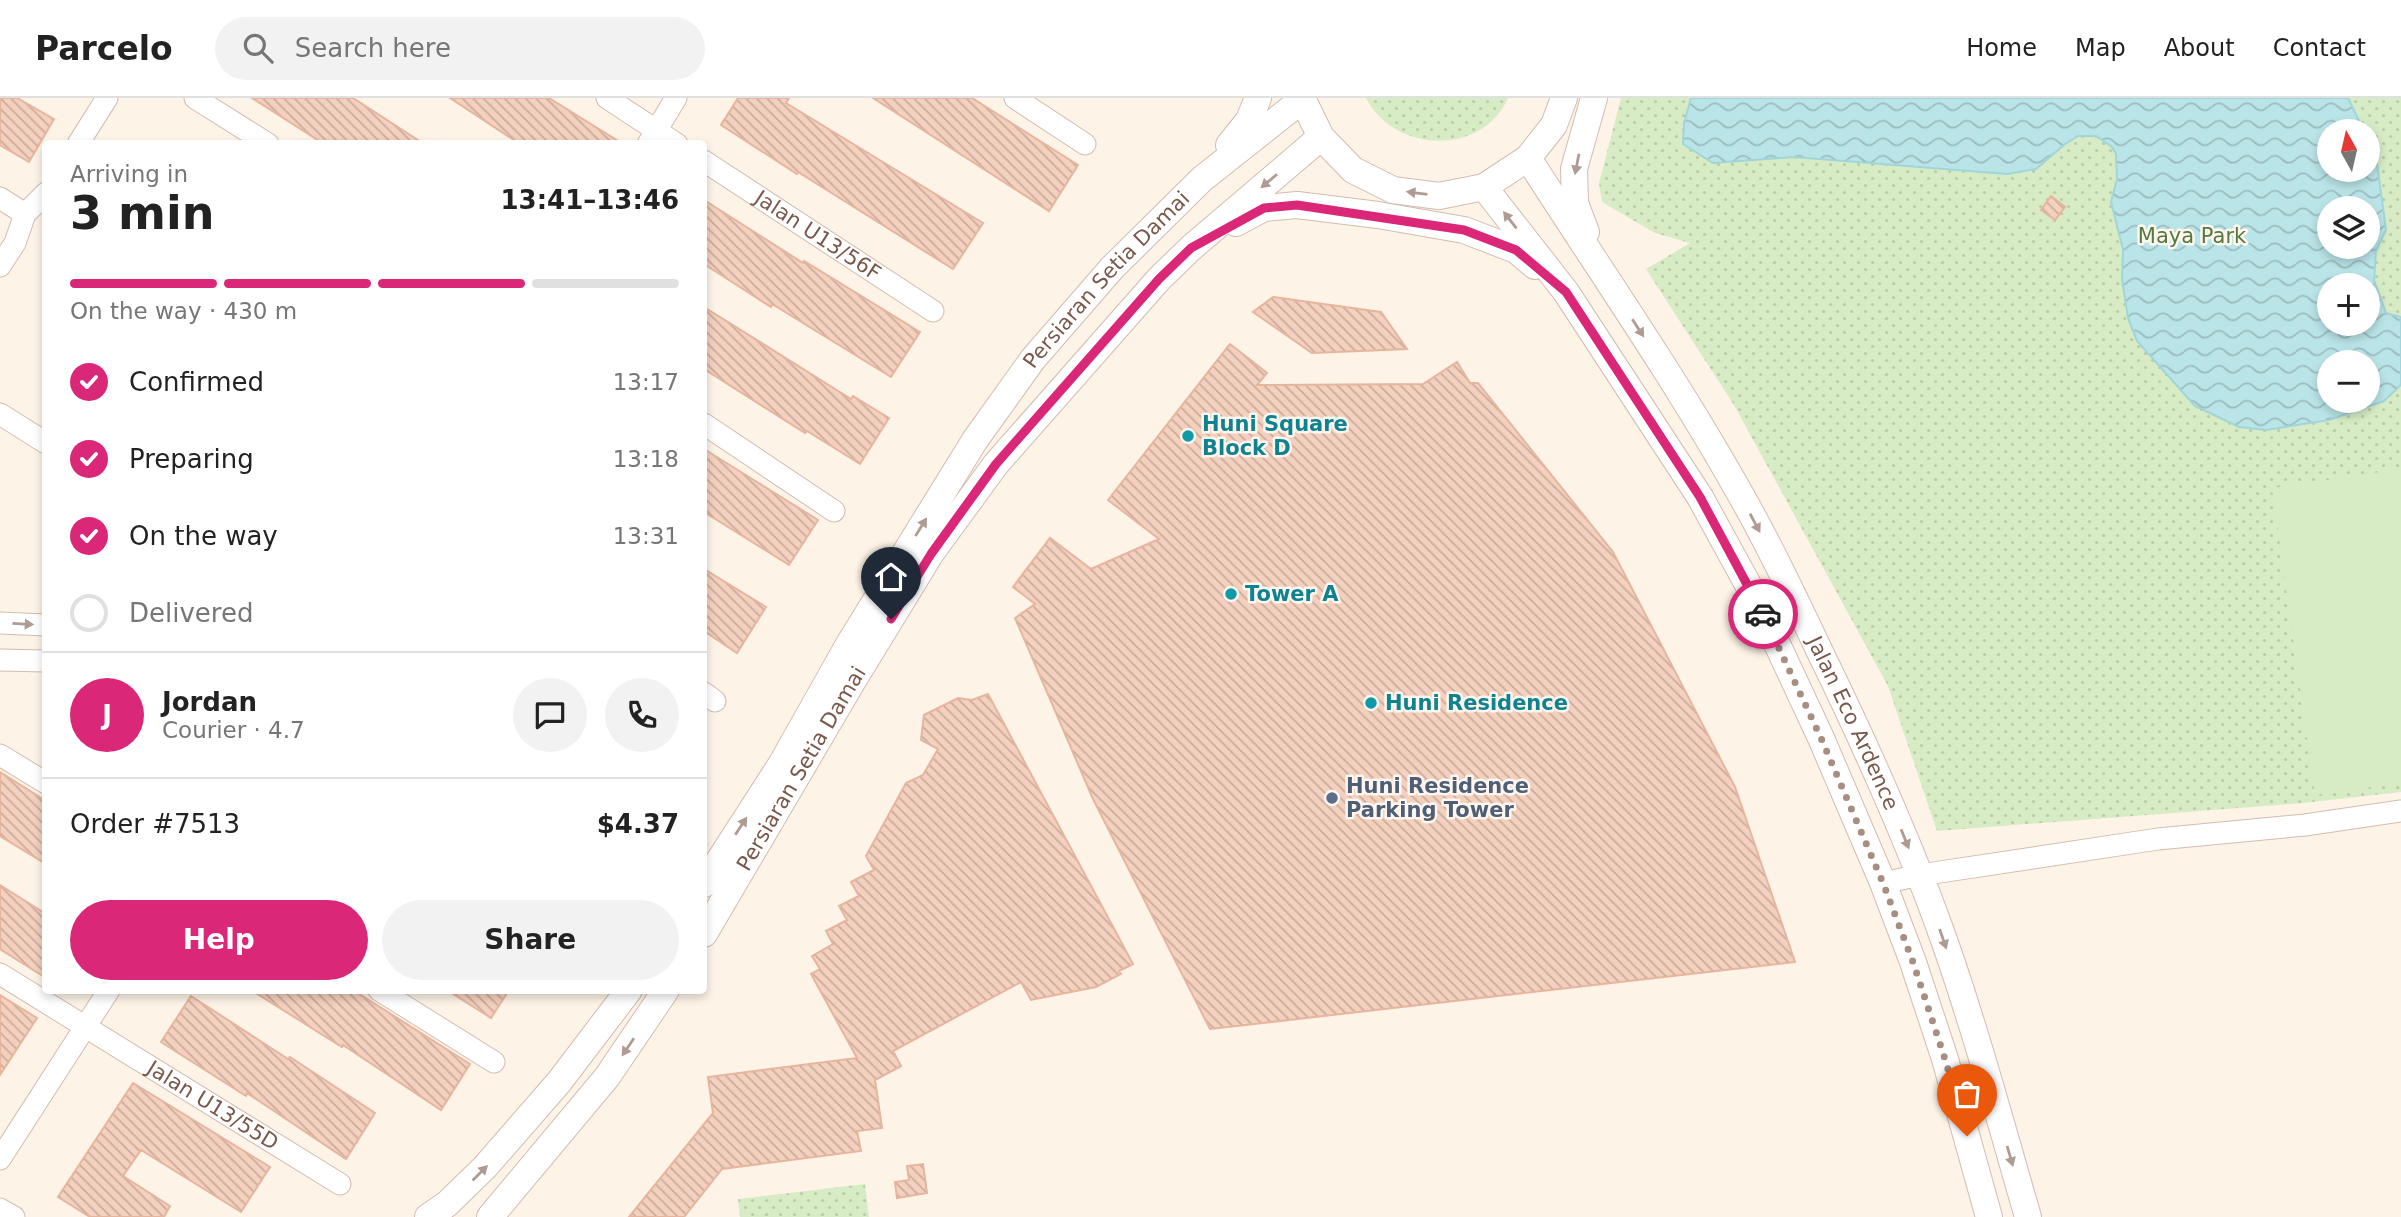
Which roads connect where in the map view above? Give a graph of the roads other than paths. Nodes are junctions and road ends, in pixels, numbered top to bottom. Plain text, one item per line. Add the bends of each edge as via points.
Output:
1 (107, 98) edge
2 (195, 98) edge
3 (607, 98) edge
4 (676, 98) edge
5 (1015, 98) edge
6 (1258, 98) edge
7 (1564, 98) edge
8 (1594, 98) edge
9 (1302, 99) edge
10 (652, 137) edge
11 (1321, 137) junction
12 (81, 140) edge
13 (262, 140) edge
14 (1085, 144) dead end
15 (1528, 158) junction
16 (707, 163) edge
17 (1202, 179) junction
18 (1484, 187) junction
19 (42, 197) edge
20 (0, 198) edge
21 (25, 214) junction
22 (1191, 248) junction
23 (0, 266) edge
24 (1600, 271) junction
25 (1566, 292) junction
26 (933, 311) dead end
27 (0, 414) edge
28 (707, 426) edge
29 (42, 440) edge
30 (834, 511) dead end
31 (0, 623) edge
32 (42, 625) edge
33 (0, 660) edge
34 (42, 661) edge
35 (0, 755) edge
36 (42, 781) edge
37 (2401, 811) edge
38 (1920, 875) junction
39 (707, 879) edge
40 (1883, 883) junction
41 (707, 929) edge
42 (0, 974) edge
43 (107, 994) edge
44 (385, 994) edge
45 (626, 994) edge
46 (663, 994) edge
47 (87, 1028) junction
48 (494, 1062) dead end
49 (0, 1159) edge
50 (340, 1184) dead end
51 (0, 1209) edge
52 (14, 1217) edge
53 (428, 1217) edge
54 (490, 1217) edge
55 (1989, 1217) edge
56 (2028, 1217) edge

1 - 12 street
2 - 13 street
3 - 10 street
4 - 10 street
5 - 14 street
6 - 17 street via 1249,120
7 - 15 street via 1554,125
8 -> 24 street via 1574,169 1575,203
9 - 11 street
9 - 17 street, Persiaran Setia Damai
18 -> 11 street via 1439,196 1394,190 1353,170
11 -> 22 street, Persiaran Setia Damai
15 - 18 street
15 - 24 street, Jalan Eco Ardence
16 - 26 street, Jalan U13/56F
39 -> 17 street, Persiaran Setia Damai via 975,440 1033,359 1112,268
25 -> 18 street, Jalan Eco Ardence
19 - 21 street
20 - 21 street
21 - 23 street via 15,243
22 - 25 street via 1264,208 1297,205 1464,230 1516,250
22 - 41 street, Persiaran Setia Damai via 996,464 931,554
24 - 25 street
24 -> 38 street, Jalan Eco Ardence via 1680,392 1741,496 1856,726
25 - 40 street, Jalan Eco Ardence via 1700,497 1757,601
27 - 29 street
28 - 30 street
31 -> 32 street
33 - 34 street
35 - 36 street
37 - 38 street via 2158,839
38 - 40 street
38 -> 56 street, Jalan Eco Ardence via 1982,1057
40 - 55 street, Jalan Eco Ardence via 1945,1059
42 - 47 street, Jalan U13/55D
43 - 47 street
44 - 48 street
53 -> 45 street via 485,1167 559,1082
46 -> 54 street via 607,1077
47 - 49 street
47 - 50 street, Jalan U13/55D
51 - 52 street

